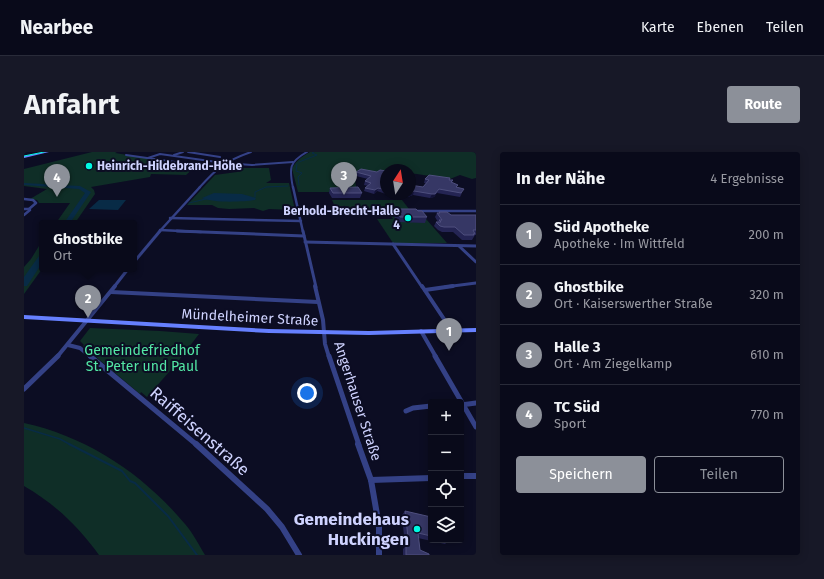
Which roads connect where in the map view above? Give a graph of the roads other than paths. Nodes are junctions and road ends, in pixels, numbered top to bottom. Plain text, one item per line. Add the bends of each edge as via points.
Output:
1 (48, 152) edge
2 (183, 152) edge
3 (188, 152) edge
4 (203, 152) edge
5 (222, 152) edge
6 (251, 152) edge
7 (307, 152) edge
8 (200, 154) junction
9 (126, 155) dead end
10 (172, 156) junction
11 (216, 156) junction
12 (220, 156) dead end
13 (24, 157) edge
14 (148, 158) junction
15 (190, 159) junction
16 (163, 160) junction
17 (217, 162) dead end
18 (293, 162) junction
19 (182, 163) junction
20 (223, 163) junction
21 (217, 168) junction
22 (24, 200) edge
23 (24, 209) edge
24 (29, 209) junction
25 (299, 210) junction
26 (476, 211) edge
27 (24, 215) edge
28 (170, 218) junction
29 (301, 221) junction
30 (160, 230) junction
31 (304, 236) junction
32 (305, 242) junction
33 (393, 244) junction
34 (458, 246) junction
35 (476, 246) edge
36 (137, 258) edge
37 (476, 262) edge
38 (126, 272) edge
39 (476, 283) edge
40 (425, 290) junction
41 (111, 292) junction
42 (318, 302) junction
43 (24, 317) edge
44 (88, 320) junction
45 (476, 330) edge
46 (421, 331) junction
47 (452, 331) junction
48 (324, 333) junction
49 (68, 345) junction
50 (24, 389) edge
51 (459, 399) edge
52 (464, 404) edge
53 (476, 404) edge
54 (428, 406) edge
55 (464, 407) edge
56 (406, 411) dead end
57 (476, 427) edge
58 (464, 476) edge
59 (476, 476) edge
60 (428, 478) edge
61 (371, 480) junction
62 (298, 555) edge
63 (379, 555) edge

1 - 13 main road
2 - 10 street
3 - 8 street
4 - 8 street
5 - 11 street
6 - 20 street
7 - 18 street
8 - 11 street
9 - 14 street
10 - 14 street via 158,154
10 - 15 street
10 - 16 street
11 - 12 street
14 - 16 street
15 - 17 street
15 - 19 street
16 - 19 street
18 - 20 street via 252,165
18 - 25 street, Angerhauser Straße via 290,173
19 - 21 street
20 - 21 street
21 - 28 street
22 - 24 street via 36,202
23 - 24 street
24 - 27 street
25 - 26 street
25 - 29 street, Angerhauser Straße
28 - 29 street
28 - 30 street
29 - 31 street, Angerhauser Straße
30 - 31 street
30 - 36 street
31 - 32 street, Angerhauser Straße
32 - 33 street
32 - 42 street, Angerhauser Straße
33 - 34 street
33 - 40 street
34 - 35 street
34 - 37 street
38 - 41 street
39 - 40 street
40 - 47 street
41 - 42 street
41 - 44 street
42 - 48 street, Angerhauser Straße
43 - 44 main road, Mündelheimer Straße
44 - 48 main road, Mündelheimer Straße
44 - 49 street
45 - 47 main road, Mündelheimer Straße
46 - 47 main road, Mündelheimer Straße
46 - 48 main road, Mündelheimer Straße
46 - 51 street
48 - 61 street, Angerhauser Straße via 339,390
49 - 50 street via 40,376
49 - 62 street, Raiffeisenstraße via 80,348 90,356 252,494 282,527
52 - 53 street
54 - 56 street
55 - 57 street
58 - 59 street
60 - 61 street
61 - 63 street, Angerhauser Straße via 379,526

